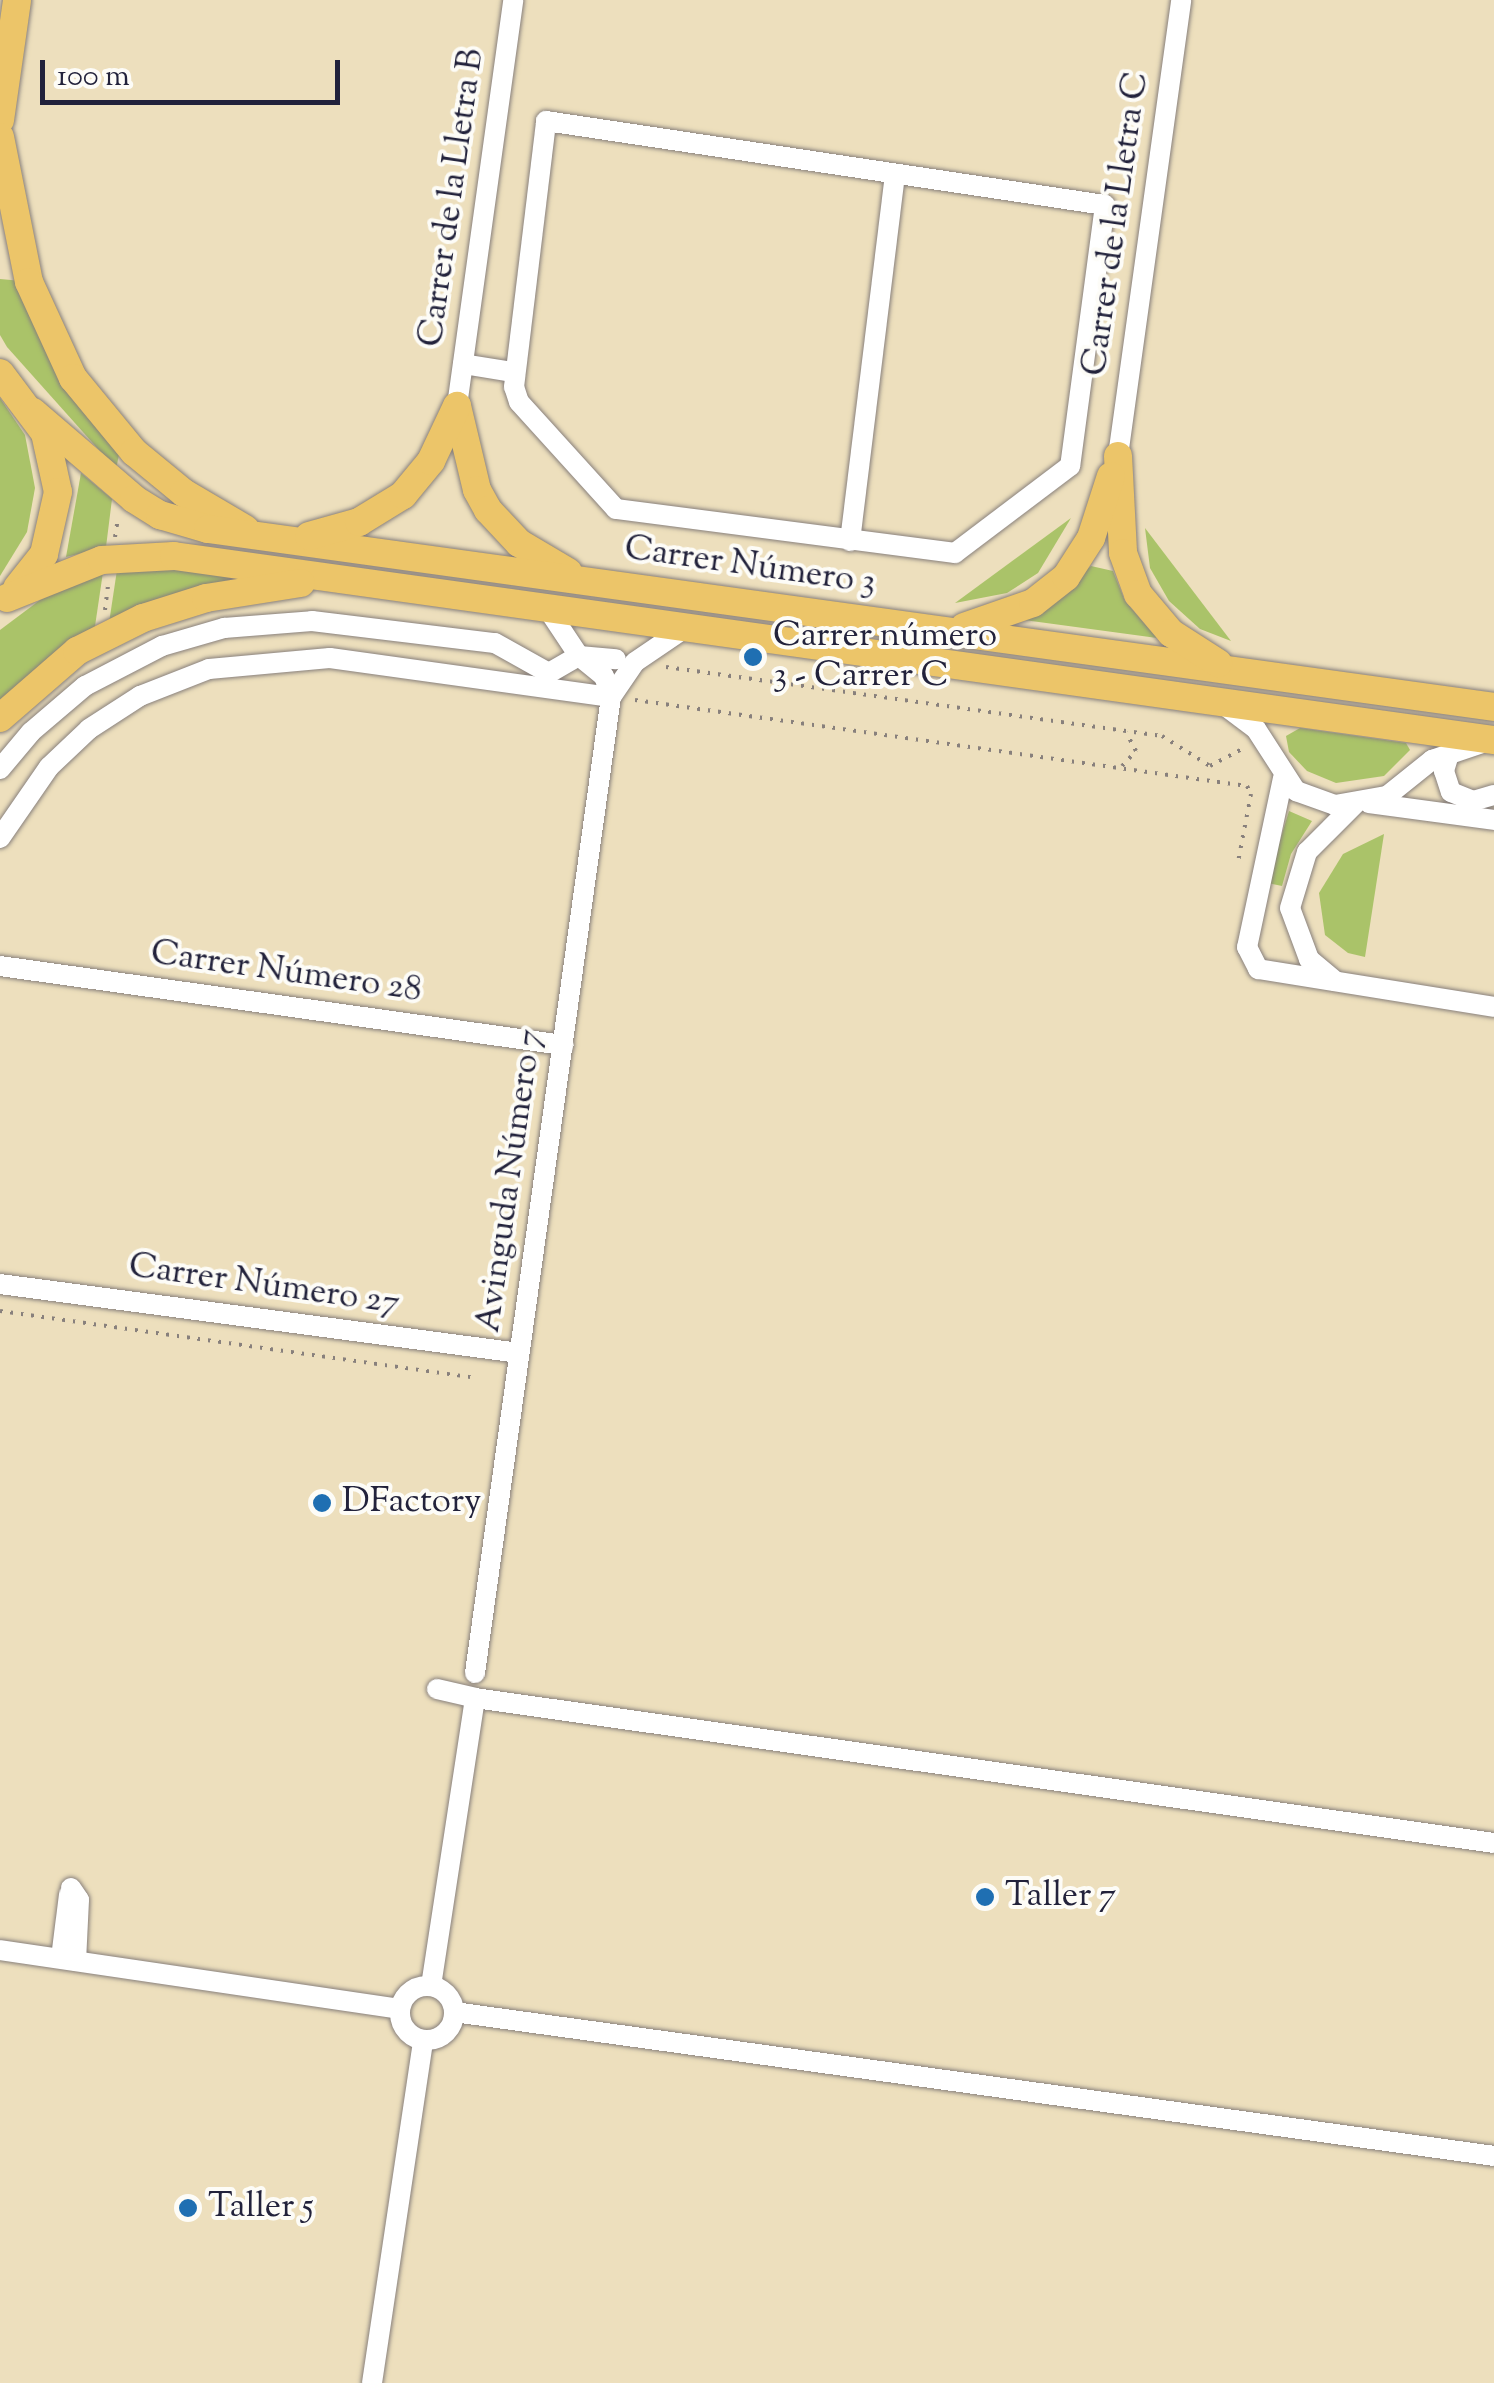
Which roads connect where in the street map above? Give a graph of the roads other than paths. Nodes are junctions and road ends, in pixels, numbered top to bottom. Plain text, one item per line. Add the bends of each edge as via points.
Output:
1 (17, 0) edge
2 (513, 0) edge
3 (1181, 0) edge
4 (0, 120) edge
5 (0, 136) edge
6 (896, 177) junction
7 (463, 364) junction
8 (514, 372) junction
9 (0, 373) edge
10 (457, 406) junction
11 (33, 412) junction
12 (1118, 456) junction
13 (254, 535) junction
14 (294, 540) junction
15 (850, 542) junction
16 (319, 580) junction
17 (592, 583) junction
18 (3, 601) edge
19 (549, 611) junction
20 (682, 630) junction
21 (948, 631) junction
22 (458, 638) junction
23 (579, 656) junction
24 (625, 661) junction
25 (1234, 671) junction
26 (453, 675) junction
27 (610, 697) junction
28 (1213, 700) junction
29 (1494, 708) edge
30 (0, 718) edge
31 (1494, 741) edge
32 (1450, 751) junction
33 (0, 769) edge
34 (1282, 778) junction
35 (1494, 795) edge
36 (1361, 804) junction
37 (1494, 820) edge
38 (0, 838) edge
39 (0, 966) edge
40 (1340, 986) junction
41 (1494, 1006) edge
42 (563, 1045) junction
43 (0, 1284) edge
44 (519, 1353) junction
45 (475, 1673) dead end
46 (437, 1689) dead end
47 (475, 1698) junction
48 (1494, 1843) edge
49 (0, 1950) edge
50 (431, 1986) junction
51 (400, 2009) junction
52 (454, 2012) junction
53 (423, 2040) junction
54 (1494, 2156) edge
55 (372, 2383) edge

1 - 4 main road
2 - 7 street, Carrer de la Lletra B
3 - 12 street, Carrer de la Lletra C
5 - 13 main road via 29,282 73,378 140,458
6 - 8 street via 546,121
6 - 15 street
6 - 15 street via 1105,205 1070,466 955,553
7 - 8 street
7 - 10 street, Carrer de la Lletra B
8 - 15 street via 519,402 616,509
9 - 11 main road
10 - 14 main road via 431,461 404,494 359,522
10 - 17 main road via 476,490 488,510 536,556
11 - 13 main road, Carrer Número 3 via 108,480 160,515
11 - 18 main road via 52,453 56,514 44,554
12 - 21 main road via 1091,538 1066,577 1011,614
12 - 25 main road via 1123,553 1138,594 1191,649
13 - 14 main road, Carrer Número 3
14 - 17 main road, Carrer Número 3
16 - 18 main road, Carrer Número 3 via 138,556 83,565
16 - 19 main road, Carrer Número 3
16 - 30 main road via 206,598 143,618 66,658
17 - 21 main road, Carrer Número 3
19 - 20 main road, Carrer Número 3
19 - 23 street
20 - 24 street, Avinguda Número 7
20 - 28 main road, Carrer Número 3
21 - 25 main road, Carrer Número 3
22 - 23 street via 495,643 538,671
22 - 26 street via 466,664
22 - 33 street via 312,621 191,636 86,686 30,732
23 - 24 street
23 - 27 street via 604,676
24 - 27 street, Avinguda Número 7
25 - 29 main road, Carrer Número 3
26 - 27 street
26 - 38 street via 298,658 239,663 174,680 112,713 69,747
27 - 42 street, Avinguda Número 7
28 - 31 main road, Carrer Número 3
28 - 34 street via 1246,718
31 - 32 street
32 - 35 street via 1444,771 1451,792 1473,801
32 - 36 street via 1403,787
34 - 36 street via 1314,800
34 - 40 street via 1258,874 1249,960 1268,974
36 - 37 street
36 - 40 street via 1307,852 1290,908 1309,959
39 - 42 street, Carrer Número 28
40 - 41 street
42 - 44 street, Avinguda Número 7
43 - 44 street, Carrer Número 27
44 - 45 street, Avinguda Número 7
46 - 47 street
47 - 48 street
47 - 50 street
49 - 51 street
50 - 51 street via 409,1993
50 - 52 street via 447,1995
51 - 53 street via 406,2031
52 - 53 street via 445,2034
52 - 54 street
53 - 55 street

